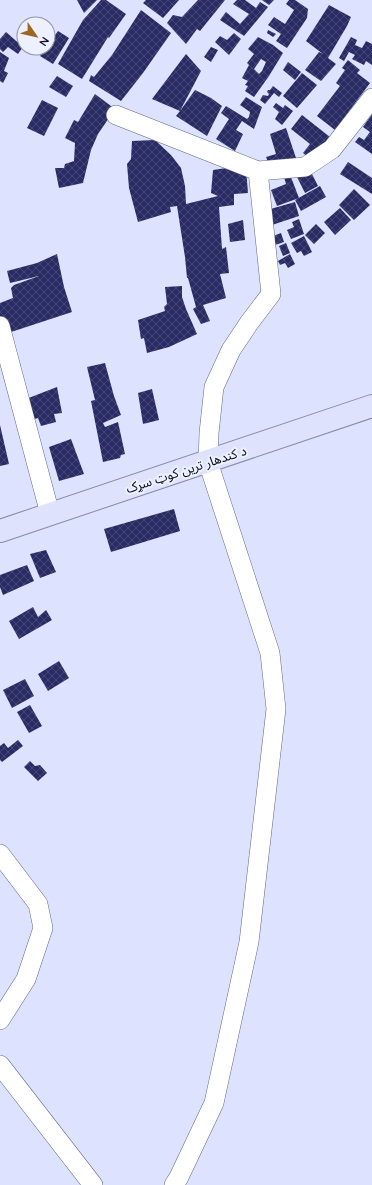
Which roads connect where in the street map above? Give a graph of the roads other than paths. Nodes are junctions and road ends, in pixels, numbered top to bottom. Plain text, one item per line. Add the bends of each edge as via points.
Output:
1 (372, 98) edge
2 (116, 115) dead end
3 (258, 171) junction
4 (0, 326) edge
5 (372, 406) edge
6 (208, 462) junction
7 (50, 514) junction
8 (0, 530) edge
9 (0, 854) edge
10 (2, 1013) edge
11 (0, 1065) edge
12 (91, 1185) edge
13 (174, 1185) edge

1 - 3 street via 332,149 305,167
2 - 3 street
3 - 6 street via 271,294 231,350 214,387
4 - 7 street
5 - 6 main road, د کندهار ترين کوټ سړک
6 - 7 main road, د کندهار ترين کوټ سړک
6 - 13 street via 270,653 276,709 249,942 241,980 214,1103
7 - 8 main road, د کندهار ترين کوټ سړک
9 - 10 street via 38,904 43,928 26,979
11 - 12 street

